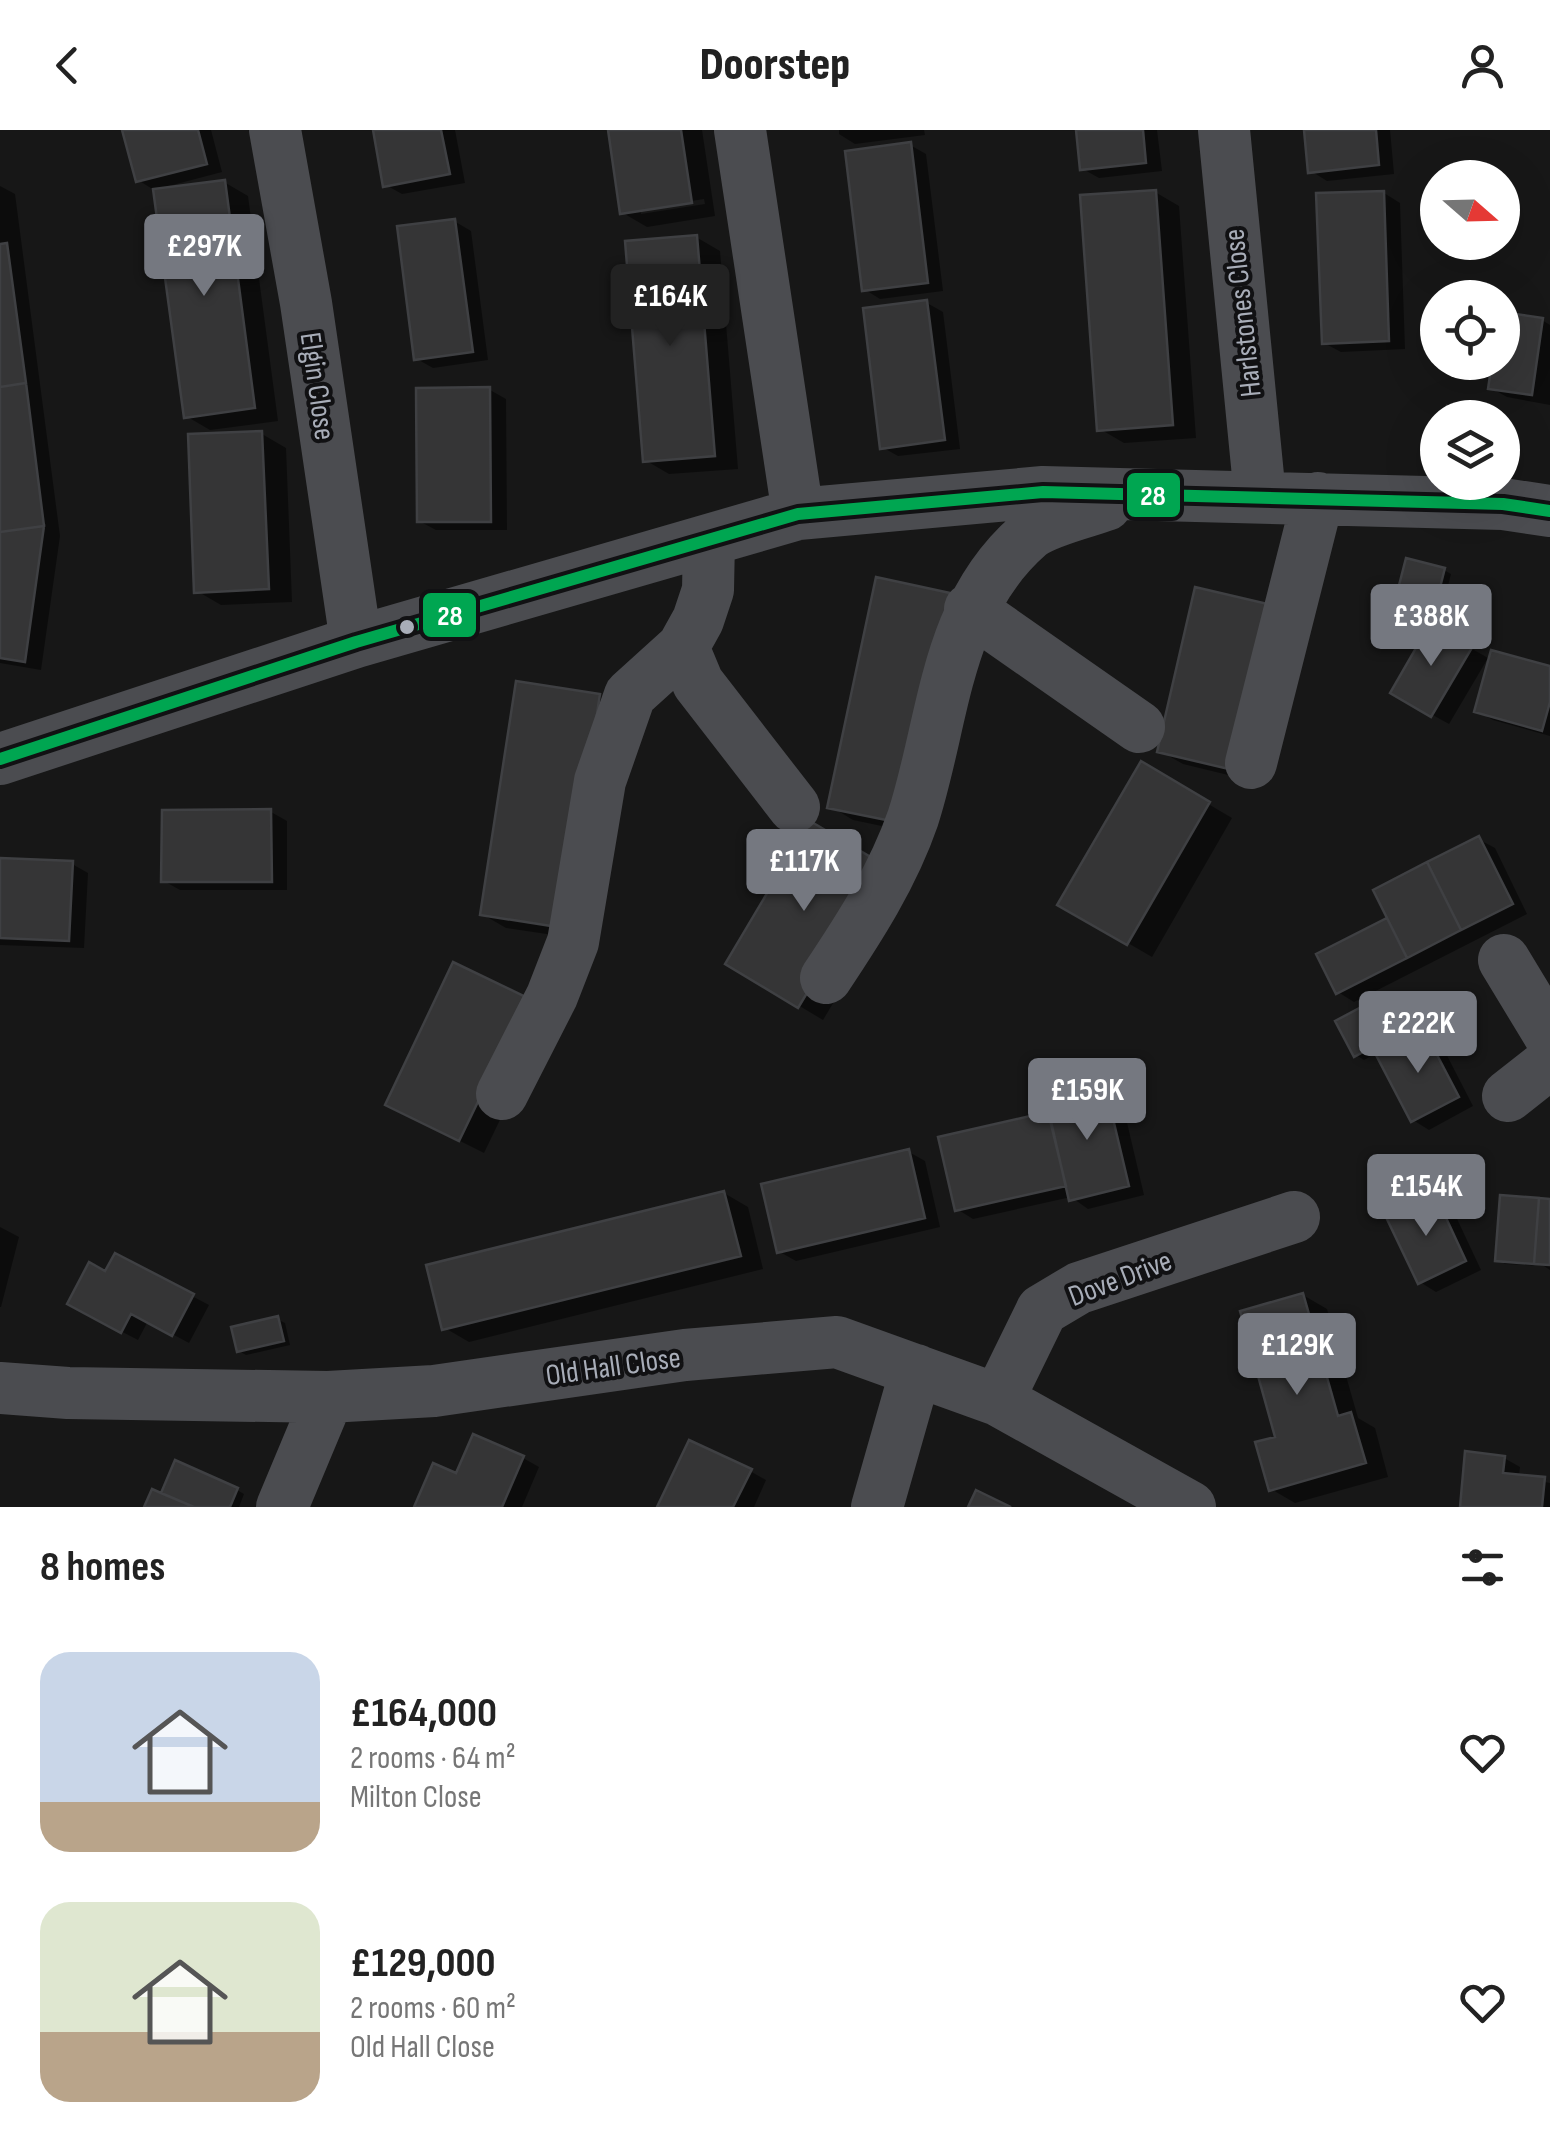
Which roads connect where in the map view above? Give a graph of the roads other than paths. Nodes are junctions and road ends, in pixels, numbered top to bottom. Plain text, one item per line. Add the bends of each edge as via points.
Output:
1 (275, 130) edge
2 (740, 130) edge
3 (1224, 130) edge
4 (1136, 494) junction
5 (1260, 496) junction
6 (1318, 498) junction
7 (1550, 511) edge
8 (798, 514) junction
9 (710, 540) junction
10 (970, 609) junction
11 (356, 642) junction
12 (683, 647) junction
13 (1139, 727) dead end
14 (0, 758) edge
15 (1251, 763) dead end
16 (794, 807) dead end
17 (1504, 960) dead end
18 (826, 978) dead end
19 (1550, 1036) edge
20 (1550, 1063) edge
21 (502, 1094) dead end
22 (1508, 1096) dead end
23 (1294, 1217) dead end
24 (916, 1370) junction
25 (0, 1388) edge
26 (328, 1397) junction
27 (998, 1400) junction
28 (282, 1507) edge
29 (877, 1507) edge
30 (1190, 1507) edge

1 - 11 street, Elgin Close
2 - 8 street
3 - 5 street, Harlstones Close
4 - 5 street
4 - 8 street via 1043,492
4 - 10 street via 1031,532
5 - 6 street
6 - 7 street
6 - 15 street
8 - 9 street
9 - 11 street
9 - 12 street via 708,590
10 - 13 street
10 - 18 street via 896,862
11 - 14 street
12 - 16 street via 698,683
12 - 21 street via 630,696 600,782 573,942
17 - 19 street
20 - 22 street
23 - 27 street, Dove Drive via 1078,1288 1042,1310
24 - 26 street, Old Hall Close via 837,1342 434,1392
24 - 27 street, Old Hall Close
24 - 29 street
25 - 26 street, Old Hall Close
26 - 28 street
27 - 30 street, Old Hall Close

